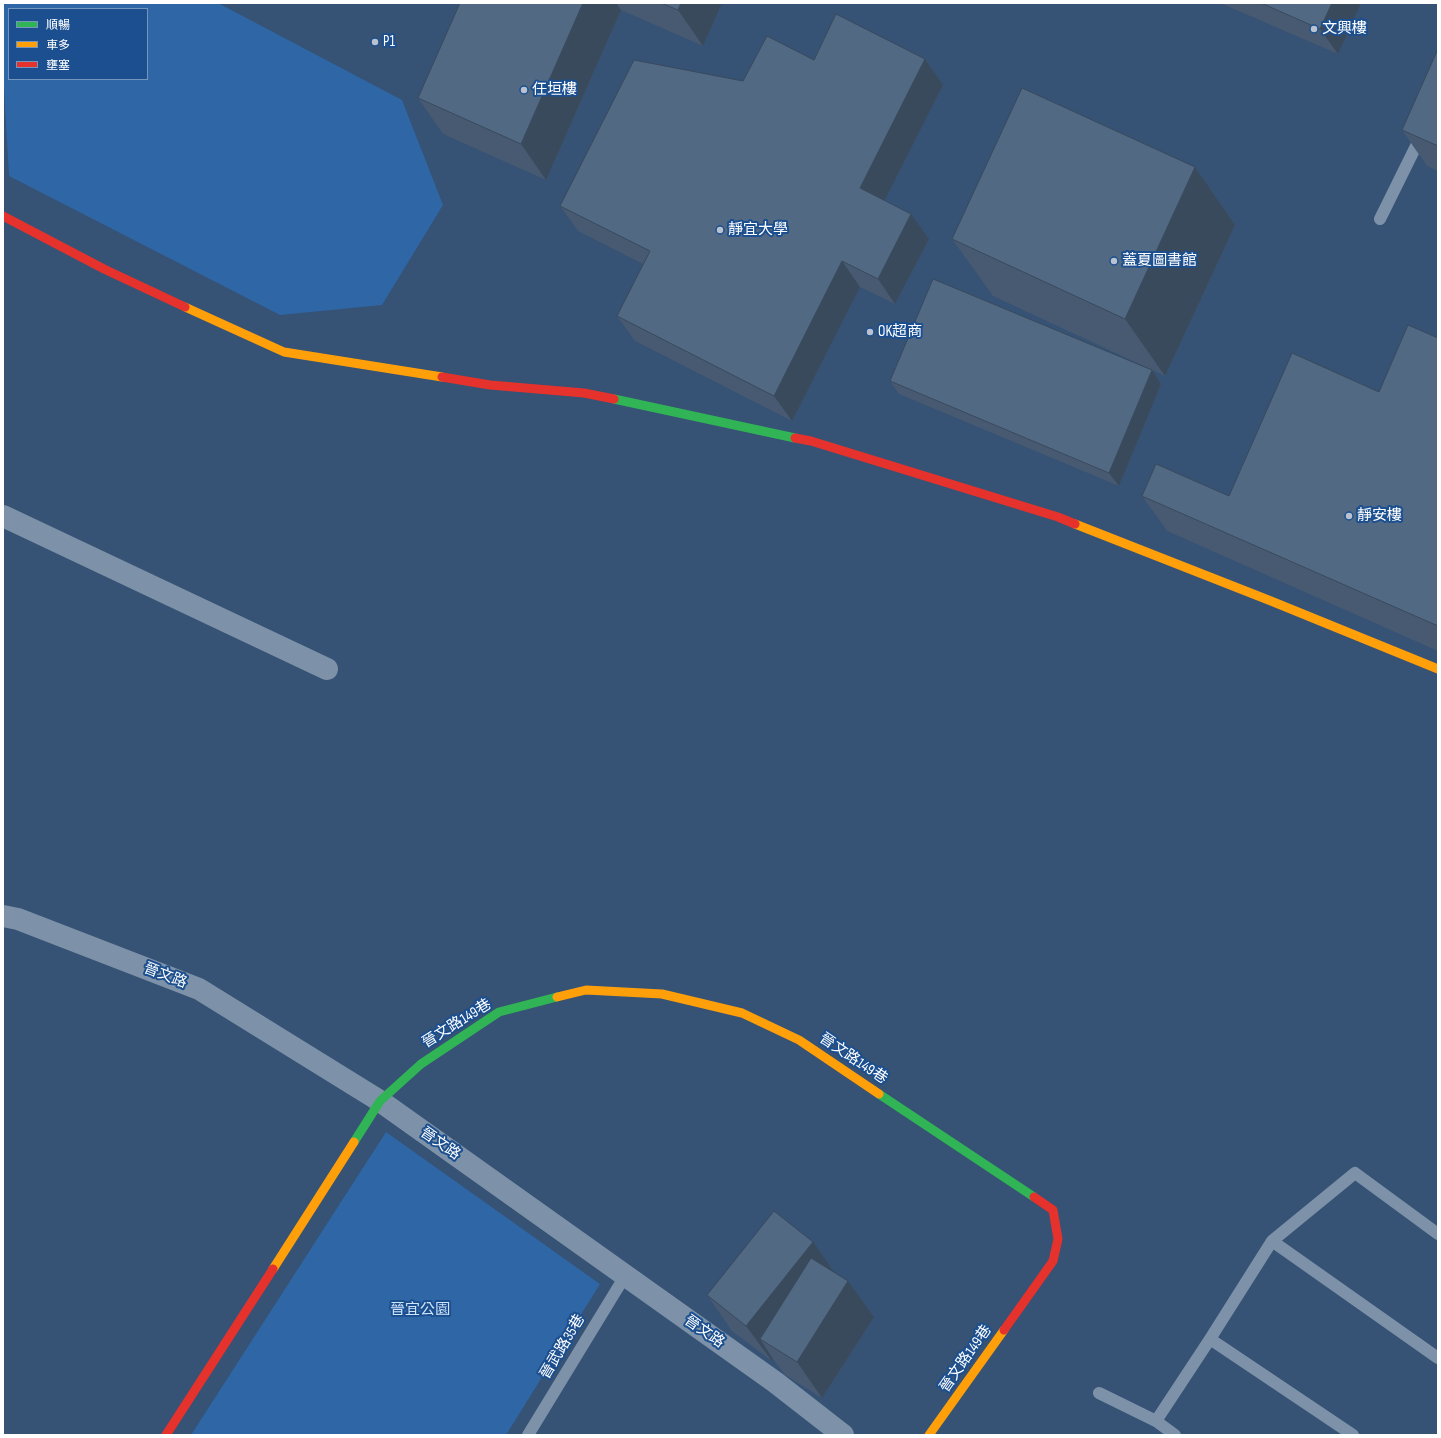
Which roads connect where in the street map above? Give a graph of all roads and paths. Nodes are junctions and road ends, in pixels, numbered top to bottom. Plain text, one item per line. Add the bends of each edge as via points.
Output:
1 (1428, 121) edge
2 (3, 216) edge
3 (1380, 219) dead end
4 (3, 516) edge
5 (327, 669) dead end
6 (1438, 669) edge
7 (3, 916) edge
8 (380, 1102) junction
9 (1438, 1234) edge
10 (1272, 1241) junction
11 (625, 1276) junction
12 (1210, 1339) junction
13 (1438, 1358) edge
14 (1099, 1393) dead end
15 (1156, 1421) junction
16 (166, 1435) edge
17 (528, 1435) edge
18 (843, 1435) edge
19 (929, 1435) edge
20 (1175, 1435) edge
21 (1353, 1435) edge

1 - 3 lane
2 - 6 street via 104,268 284,352 490,385 584,393 811,441 1058,517
4 - 5 street
7 - 8 street, 晉文路 via 18,919 199,989
8 - 11 street, 晉文路
8 - 16 street, 晉文路149巷
8 - 19 street, 晉文路149巷 via 421,1064 499,1012 586,990 662,994 742,1013 799,1040 1053,1210 1058,1239 1053,1261
9 - 10 lane via 1354,1173
10 - 12 lane
10 - 13 lane
11 - 17 lane, 晉武路35巷
11 - 18 street, 晉文路 via 775,1382
12 - 15 lane
12 - 21 lane
14 - 15 lane
15 - 20 lane

